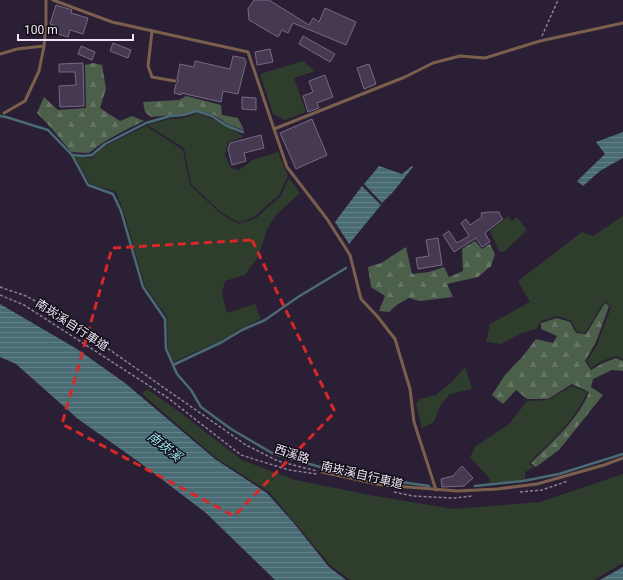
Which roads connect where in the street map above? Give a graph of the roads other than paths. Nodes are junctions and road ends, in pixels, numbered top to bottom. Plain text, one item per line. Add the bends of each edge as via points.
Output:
1 (46, 0) edge
2 (54, 0) edge
3 (623, 23) edge
4 (152, 31) junction
5 (44, 46) junction
6 (0, 54) edge
7 (175, 81) dead end
8 (4, 114) dead end
9 (274, 129) junction
10 (623, 458) edge
11 (322, 473) road end
12 (436, 490) junction

1 - 5 lane
2 - 4 lane via 112,22
3 - 9 lane via 540,41 485,58 460,56 433,63 405,77
4 - 7 lane via 148,66 152,77
4 - 9 lane via 248,52
5 - 6 lane
5 - 8 lane via 39,71 25,100
9 - 12 lane via 287,167 327,219 350,255 361,299 395,339 410,389 414,422
10 - 12 lane, 西溪路 via 537,484 458,492
11 - 12 lane, 西溪路 via 382,485

